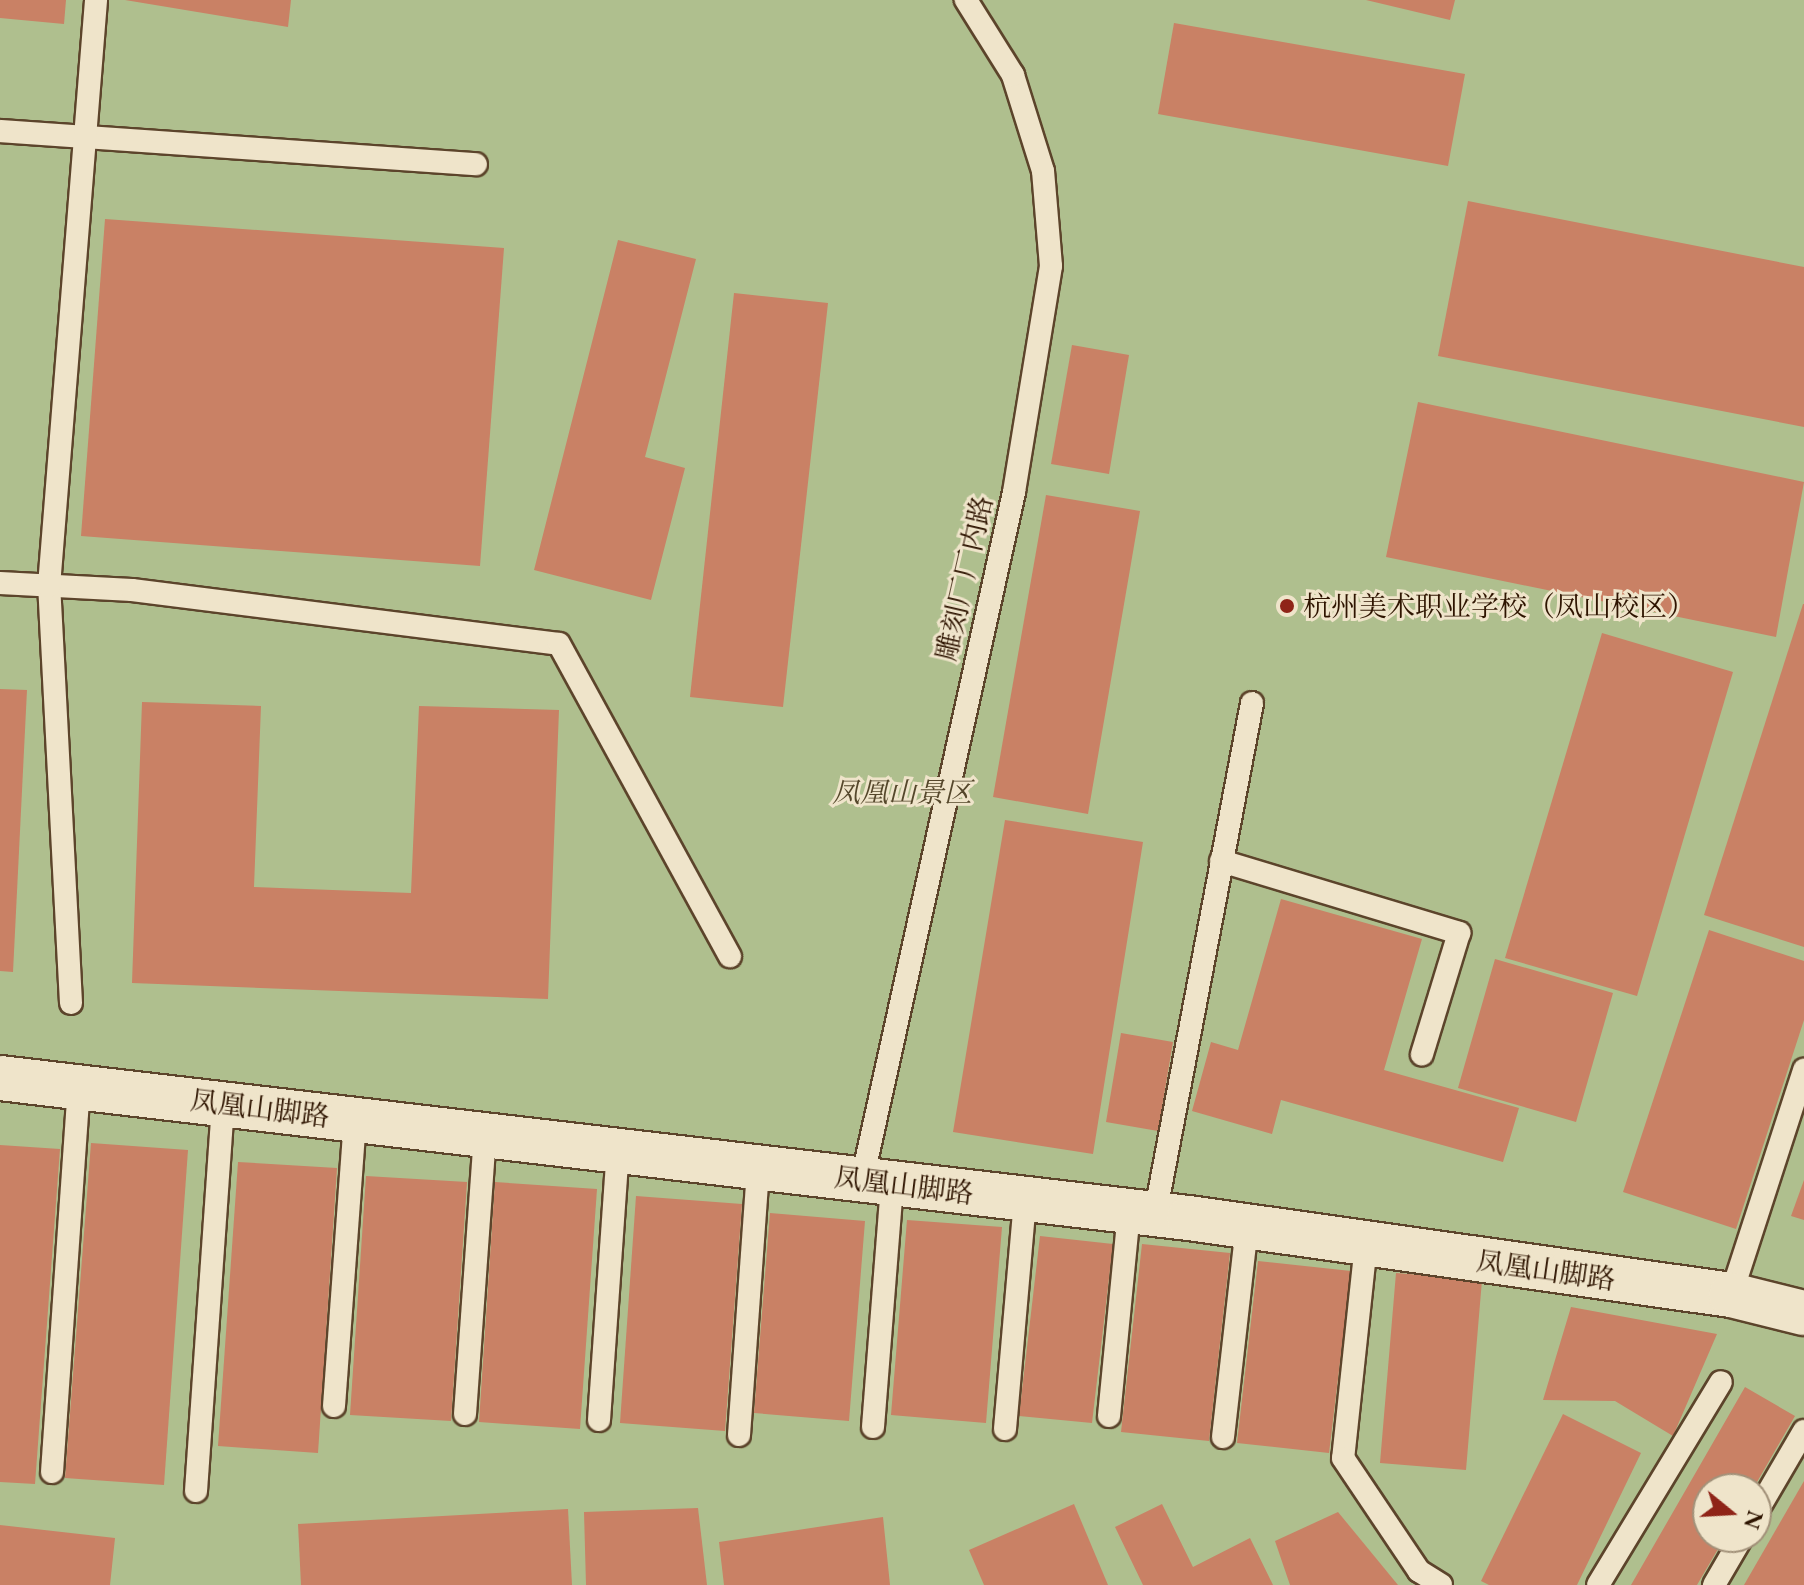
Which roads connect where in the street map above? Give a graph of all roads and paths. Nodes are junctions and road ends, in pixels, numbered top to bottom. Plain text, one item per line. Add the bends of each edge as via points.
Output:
1 (96, 0) edge
2 (966, 0) edge
3 (0, 131) edge
4 (80, 135) junction
5 (476, 164) dead end
6 (0, 583) edge
7 (49, 586) junction
8 (1252, 703) dead end
9 (1221, 861) junction
10 (730, 956) dead end
11 (71, 1003) dead end
12 (1422, 1054) dead end
13 (1804, 1070) edge
14 (0, 1078) edge
15 (79, 1087) junction
16 (223, 1104) junction
17 (355, 1120) junction
18 (485, 1135) junction
19 (618, 1151) junction
20 (758, 1168) junction
21 (877, 1182) junction
22 (1025, 1199) junction
23 (1142, 1213) junction
24 (1247, 1227) junction
25 (1366, 1244) junction
26 (1731, 1295) junction
27 (1804, 1313) edge
28 (1721, 1382) dead end
29 (334, 1406) dead end
30 (465, 1414) dead end
31 (1109, 1416) dead end
32 (599, 1420) dead end
33 (873, 1427) dead end
34 (1005, 1429) dead end
35 (1804, 1431) edge
36 (739, 1435) dead end
37 (1223, 1437) dead end
38 (52, 1472) dead end
39 (1772, 1486) edge
40 (196, 1491) dead end
41 (1733, 1553) edge
42 (1441, 1585) edge
43 (1598, 1585) edge
44 (1714, 1585) edge

1 - 4 lane
2 - 21 lane, 雕刻厂厂内路 via 1013,75 1043,171 1051,266 1014,492
3 - 4 lane
4 - 5 lane
4 - 7 lane
6 - 7 lane
7 - 10 lane via 559,644
7 - 11 lane
8 - 9 lane
9 - 12 lane via 1459,933
9 - 23 lane
13 - 26 lane
14 - 15 street, 凤凰山脚路
15 - 16 street, 凤凰山脚路
15 - 38 lane
16 - 17 street, 凤凰山脚路
16 - 40 lane
17 - 18 street, 凤凰山脚路
17 - 29 lane
18 - 19 street, 凤凰山脚路
18 - 30 lane
19 - 20 street, 凤凰山脚路
19 - 32 lane
20 - 21 street, 凤凰山脚路
20 - 36 lane
21 - 22 street, 凤凰山脚路
21 - 33 lane, 雕刻厂厂内路
22 - 23 street, 凤凰山脚路
22 - 34 lane
23 - 24 street, 凤凰山脚路
23 - 31 lane
24 - 25 street, 凤凰山脚路
24 - 37 lane
25 - 26 street, 凤凰山脚路
25 - 42 lane via 1343,1458 1419,1571
26 - 27 street, 凤凰山脚路
28 - 43 lane
35 - 39 lane
41 - 44 lane

